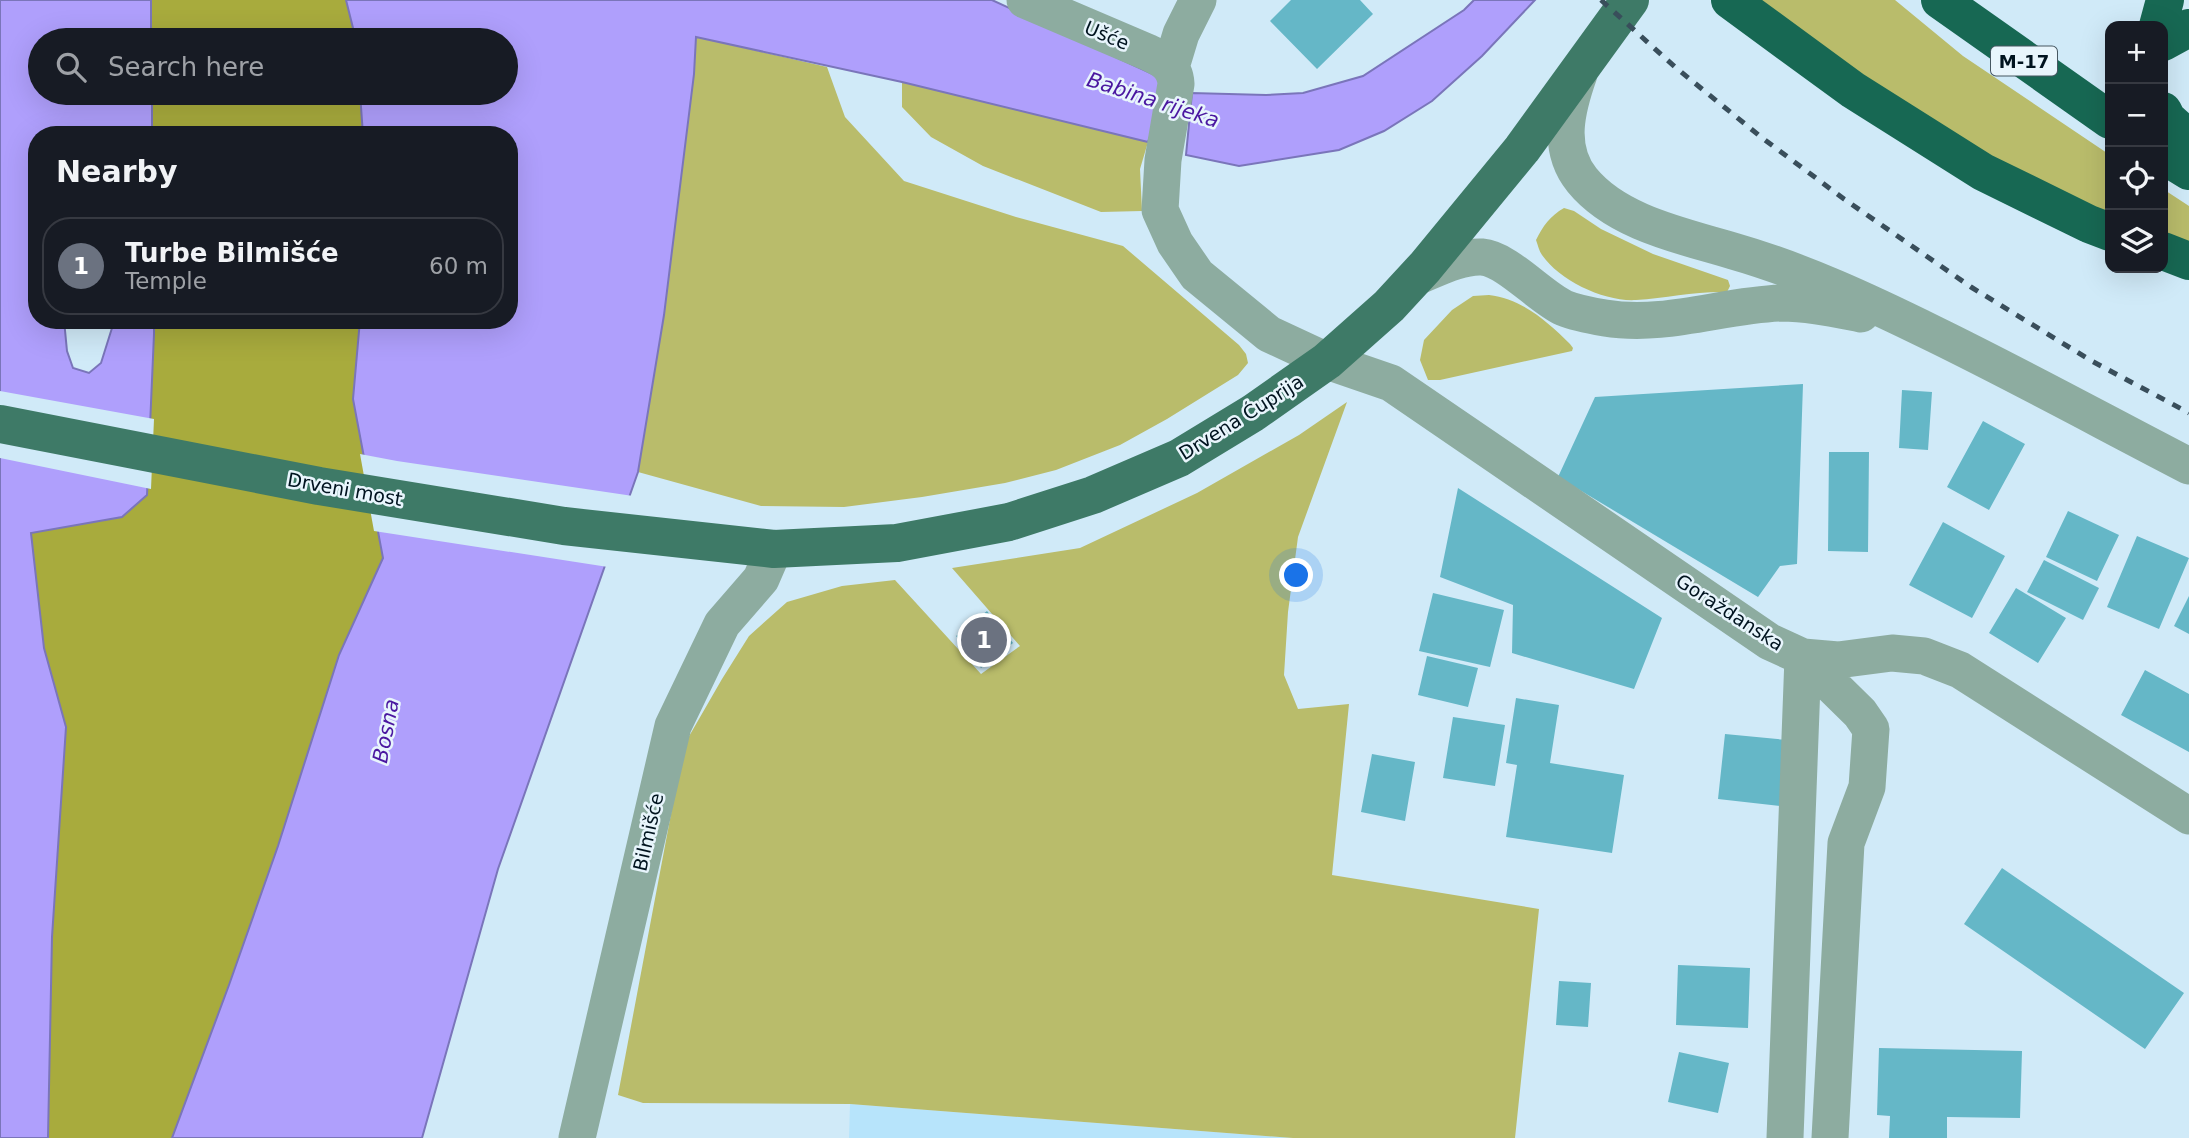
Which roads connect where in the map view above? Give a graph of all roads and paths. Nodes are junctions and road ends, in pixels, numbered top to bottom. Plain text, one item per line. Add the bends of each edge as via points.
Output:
1 (1025, 0) edge
2 (1198, 0) edge
3 (1630, 0) edge
4 (1730, 0) edge
5 (1940, 0) edge
6 (2165, 0) edge
7 (2159, 21) edge
8 (2189, 28) edge
9 (2168, 39) edge
10 (1579, 72) junction
11 (1174, 75) junction
12 (2105, 116) edge
13 (2168, 119) edge
14 (2189, 139) edge
15 (2168, 158) edge
16 (2189, 171) edge
17 (2105, 230) edge
18 (2168, 253) edge
19 (2189, 261) edge
20 (1416, 277) junction
21 (1917, 325) junction
22 (1327, 361) junction
23 (0, 425) edge
24 (2189, 466) edge
25 (692, 541) joint
26 (774, 549) junction
27 (1804, 657) junction
28 (2189, 816) edge
29 (577, 1138) edge
30 (1785, 1138) edge
31 (1830, 1138) edge

1 - 11 street, Ušće via 1161,58
2 - 11 street, Goraždanska via 1181,34
3 - 10 main road, Drvena Ćuprija
4 - 17 highway via 1853,90 1983,172
5 - 12 highway, M-17
6 - 7 highway
8 - 9 highway
10 - 20 main road, Drvena Ćuprija
10 - 21 street via 1569,102 1566,148 1582,180 1596,193 1659,230 1804,274
11 - 22 street, Goraždanska via 1160,210 1175,243 1197,275 1269,334
13 - 14 highway
15 - 16 highway
18 - 19 highway
20 - 21 street via 1463,259 1484,257 1505,266 1565,308 1608,318 1660,320 1783,303
20 - 22 main road, Drvena Ćuprija
21 - 24 street
22 - 26 main road, Drvena Ćuprija via 1179,458 1093,495 1009,522 897,543
22 - 27 street, Goraždanska via 1391,383 1770,642
23 - 25 main road, Drveni most via 320,486 564,526
25 - 26 main road, Drvena Ćuprija
26 - 29 street, Bilmišće via 761,579 722,624 673,726
27 - 28 street, Goraždanska via 1838,660 1892,653 1924,656 1960,670
27 - 30 street
27 - 31 street via 1871,729 1867,787 1846,843

